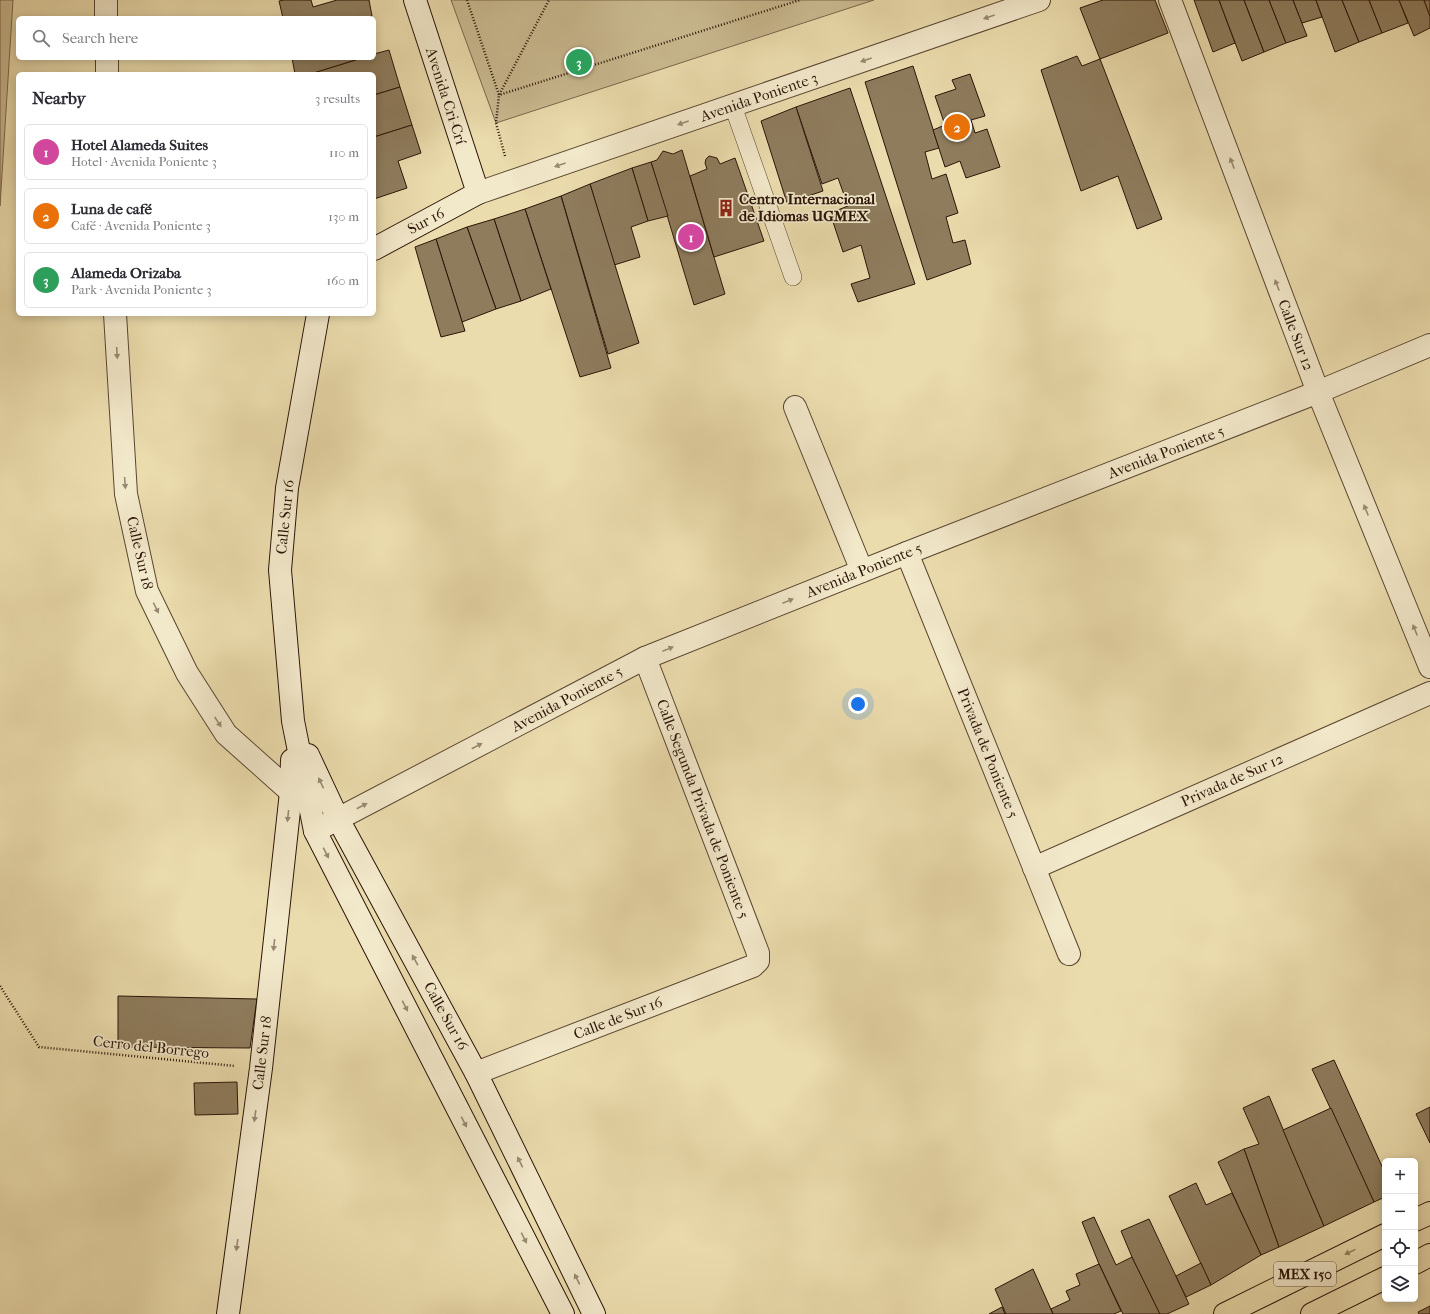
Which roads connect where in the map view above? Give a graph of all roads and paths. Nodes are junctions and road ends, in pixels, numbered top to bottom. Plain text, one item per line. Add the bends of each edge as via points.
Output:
1 (106, 0) edge
2 (415, 0) edge
3 (467, 0) edge
4 (549, 0) edge
5 (800, 0) edge
6 (1039, 0) edge
7 (1170, 0) edge
8 (106, 16) edge
9 (107, 60) edge
10 (107, 72) edge
11 (499, 95) junction
12 (733, 106) junction
13 (513, 181) junction
14 (478, 193) junction
15 (376, 248) edge
16 (793, 277) dead end
17 (115, 316) edge
18 (318, 316) edge
19 (1430, 345) edge
20 (1318, 392) junction
21 (795, 407) dead end
22 (907, 552) junction
23 (862, 571) junction
24 (645, 658) junction
25 (1430, 667) edge
26 (1430, 693) edge
27 (293, 721) junction
28 (291, 792) junction
29 (338, 819) junction
30 (315, 831) junction
31 (1034, 868) junction
32 (1069, 954) dead end
33 (758, 961) joint
34 (0, 986) edge
35 (261, 1068) junction
36 (476, 1073) junction
37 (1430, 1213) edge
38 (1418, 1219) edge
39 (1382, 1236) edge
40 (1430, 1255) edge
41 (1418, 1261) edge
42 (1382, 1279) edge
43 (228, 1314) edge
44 (563, 1314) edge
45 (594, 1314) edge
46 (1225, 1314) edge
47 (1312, 1314) edge

1 - 8 street
2 - 14 street, Avenida Cri-Crí
3 - 11 path
4 - 11 path
5 - 11 path
6 -> 12 street, Avenida Poniente 3
20 -> 7 street, Calle Sur 12
9 - 10 street
11 - 13 path via 496,123
12 -> 13 street, Avenida Poniente 3
12 - 16 lane
13 - 14 street, Avenida Poniente 3
14 - 15 street, Sur 16
17 -> 28 street, Calle Sur 18 via 126,494 147,591 187,673 226,734
18 - 27 street, Calle Sur 16 via 287,488 280,570
19 - 20 street, Avenida Poniente 5
20 - 22 street, Avenida Poniente 5
25 -> 20 street, Calle Sur 12
21 - 23 street
22 - 23 street, Avenida Poniente 5
22 - 31 street, Privada de Poniente 5
24 -> 23 street, Avenida Poniente 5
29 -> 24 street, Avenida Poniente 5
24 - 33 street, Calle Segunda Privada de Poniente 5 via 758,953
26 - 31 street, Privada de Sur 12
27 - 28 street, Calle Sur 18
29 -> 27 street, Calle Sur 16
27 - 30 street, Calle Sur 16
28 -> 35 street, Calle Sur 18
29 - 30 street, Avenida Poniente 5
36 -> 29 street, Calle Sur 16
30 -> 44 street, Calle Sur 16
31 - 32 street, Privada de Poniente 5
33 - 36 street, Calle de Sur 16 via 753,966
34 - 35 path, Cerro del Borrego via 39,1047
35 -> 43 street, Calle Sur 18
45 -> 36 street, Calle Sur 16
37 - 38 main road
39 -> 46 main road, MEX 150
40 - 41 main road
42 - 47 main road, MEX 150

